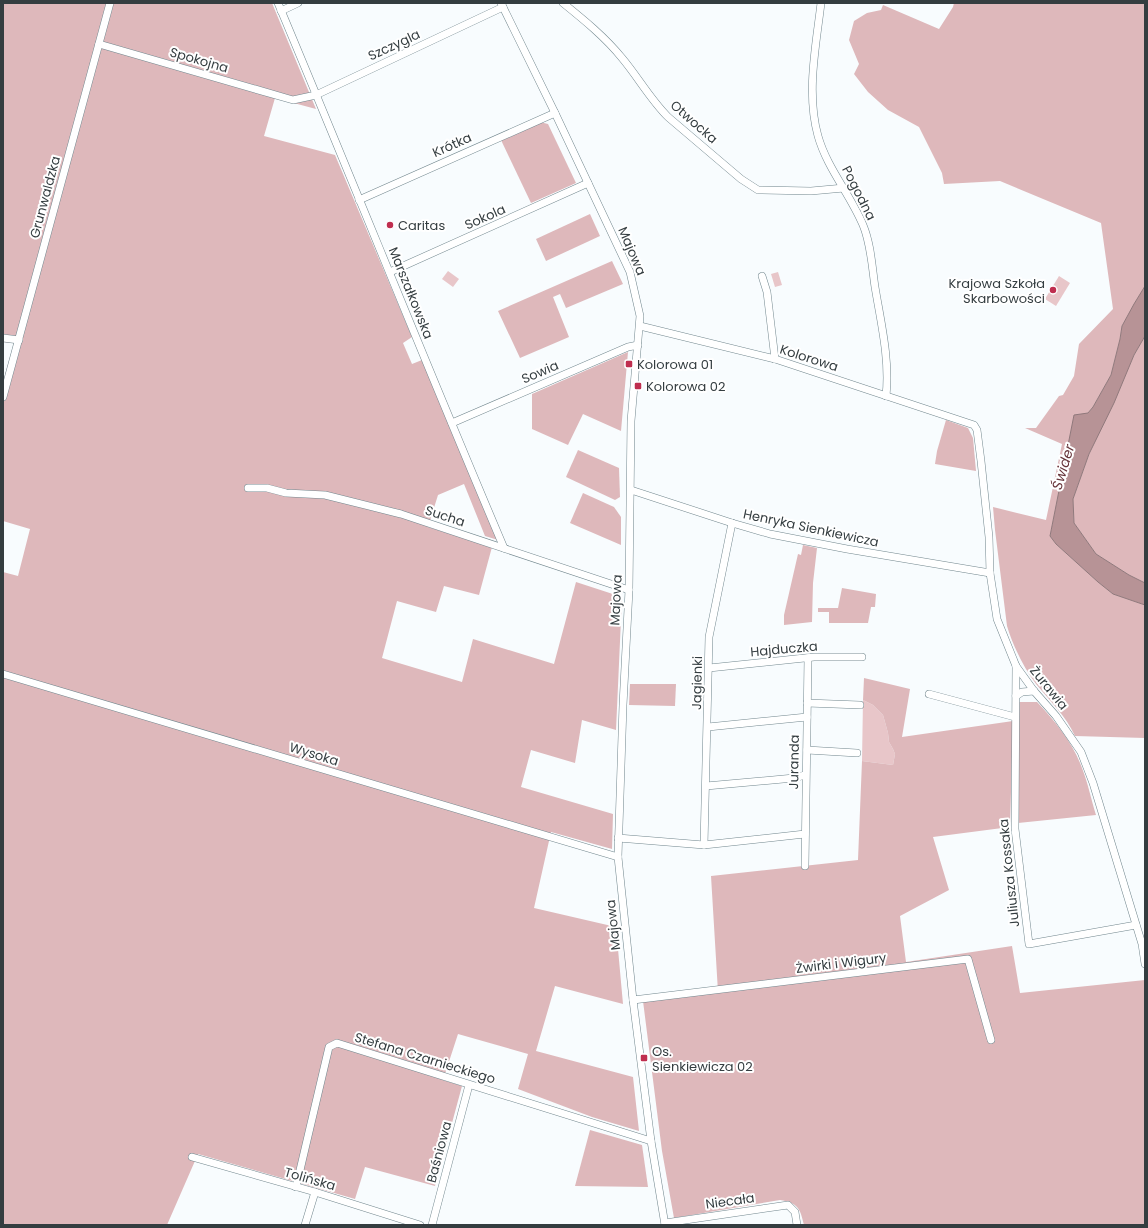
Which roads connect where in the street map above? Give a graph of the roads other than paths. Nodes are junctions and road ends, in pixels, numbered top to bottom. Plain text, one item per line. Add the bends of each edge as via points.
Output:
1 (110, 3) edge
2 (278, 3) edge
3 (298, 3) edge
4 (563, 3) edge
5 (821, 3) edge
6 (502, 5) edge
7 (281, 11) junction
8 (99, 44) junction
9 (316, 95) junction
10 (293, 100) joint
11 (555, 113) junction
12 (588, 183) junction
13 (844, 188) junction
14 (359, 200) junction
15 (390, 272) junction
16 (762, 276) dead end
17 (640, 326) junction
18 (3, 338) edge
19 (19, 340) junction
20 (638, 345) junction
21 (775, 359) junction
22 (886, 396) junction
23 (3, 398) edge
24 (968, 422) joint
25 (452, 423) junction
26 (248, 488) dead end
27 (631, 490) junction
28 (732, 523) junction
29 (504, 548) junction
30 (990, 573) junction
31 (629, 590) junction
32 (862, 657) dead end
33 (808, 658) junction
34 (1016, 666) junction
35 (709, 668) junction
36 (3, 674) edge
37 (1034, 691) junction
38 (928, 694) dead end
39 (1016, 696) junction
40 (807, 703) junction
41 (860, 705) dead end
42 (807, 717) junction
43 (1015, 717) junction
44 (708, 727) junction
45 (807, 750) junction
46 (857, 753) dead end
47 (805, 775) junction
48 (706, 786) junction
49 (805, 834) junction
50 (618, 838) junction
51 (704, 845) junction
52 (618, 857) junction
53 (805, 866) dead end
54 (1136, 926) junction
55 (1145, 964) edge
56 (633, 1000) junction
57 (991, 1040) dead end
58 (469, 1085) junction
59 (651, 1141) junction
60 (192, 1157) dead end
61 (296, 1187) junction
62 (316, 1192) junction
63 (665, 1224) edge
64 (305, 1225) edge
65 (420, 1225) edge
66 (432, 1225) edge
67 (797, 1225) edge

1 - 8 street, Grunwaldzka
2 - 7 street, Marszałkowska
3 - 7 street
4 - 13 street, Otwocka via 604,38 668,117 751,186 758,190 772,191
5 - 13 street, Pogodna via 813,66 813,104 822,149
6 - 9 street, Szczygla
6 - 11 street, Majowa
7 - 9 street, Marszałkowska
8 - 10 street, Spokojna
8 - 19 street, Grunwaldzka
9 - 10 street, Szczygla
9 - 14 street, Marszałkowska
11 - 12 street, Majowa
11 - 14 street, Krótka
12 - 15 street, Sokola
12 - 17 street, Majowa via 630,272 639,305
13 - 22 street, Pogodna via 863,226 869,246 888,381
14 - 15 street, Marszałkowska
15 - 25 street, Marszałkowska
16 - 21 street via 768,292
17 - 20 street, Majowa
17 - 21 street, Kolorowa
18 - 19 street
19 - 23 street, Grunwaldzka
20 - 25 street, Sowia via 628,347
20 - 27 street, Majowa via 631,421
21 - 22 street, Kolorowa
22 - 24 street, Kolorowa
24 - 30 street, Żurawia via 977,430 989,537
25 - 29 street, Marszałkowska
26 - 29 street, Sucha via 325,495 401,514
27 - 28 street, Henryka Sienkiewicza
27 - 31 street, Majowa
28 - 30 street, Henryka Sienkiewicza via 770,534 847,549
28 - 35 street, Jagienki via 709,637
29 - 31 street, Sucha
30 - 34 street, Żurawia via 997,618
31 - 50 street, Majowa
32 - 33 street, Hajduczka
33 - 35 street, Hajduczka
33 - 40 street, Juranda
34 - 37 street, Żurawia
34 - 39 street, Juliusza Kossaka
35 - 44 street, Jagienki
36 - 52 street, Wysoka
37 - 39 street via 1022,692
37 - 54 street, Żurawia via 1056,716 1081,752 1093,783
38 - 43 street
39 - 43 street, Juliusza Kossaka
40 - 41 street
40 - 42 street, Juranda
42 - 44 street
42 - 45 street, Juranda
43 - 54 street, Juliusza Kossaka via 1014,829 1029,944
44 - 48 street, Jagienki
45 - 46 street
45 - 47 street, Juranda
47 - 48 street
47 - 49 street, Juranda
48 - 51 street, Jagienki
49 - 51 street
49 - 53 street, Juranda
50 - 51 street
50 - 52 street, Majowa
52 - 56 street, Majowa
54 - 55 street, Żurawia
56 - 57 street, Żwirki i Wigury via 968,959
56 - 59 street, Majowa
58 - 59 street, Stefana Czarnieckiego
58 - 61 street, Stefana Czarnieckiego via 337,1043 329,1047
58 - 66 street, Baśniowa
59 - 63 street, Majowa
60 - 61 street, Tolińska
61 - 62 street, Tolińska
62 - 64 street
62 - 65 street, Tolińska
63 - 67 street, Niecała via 788,1205 795,1212

